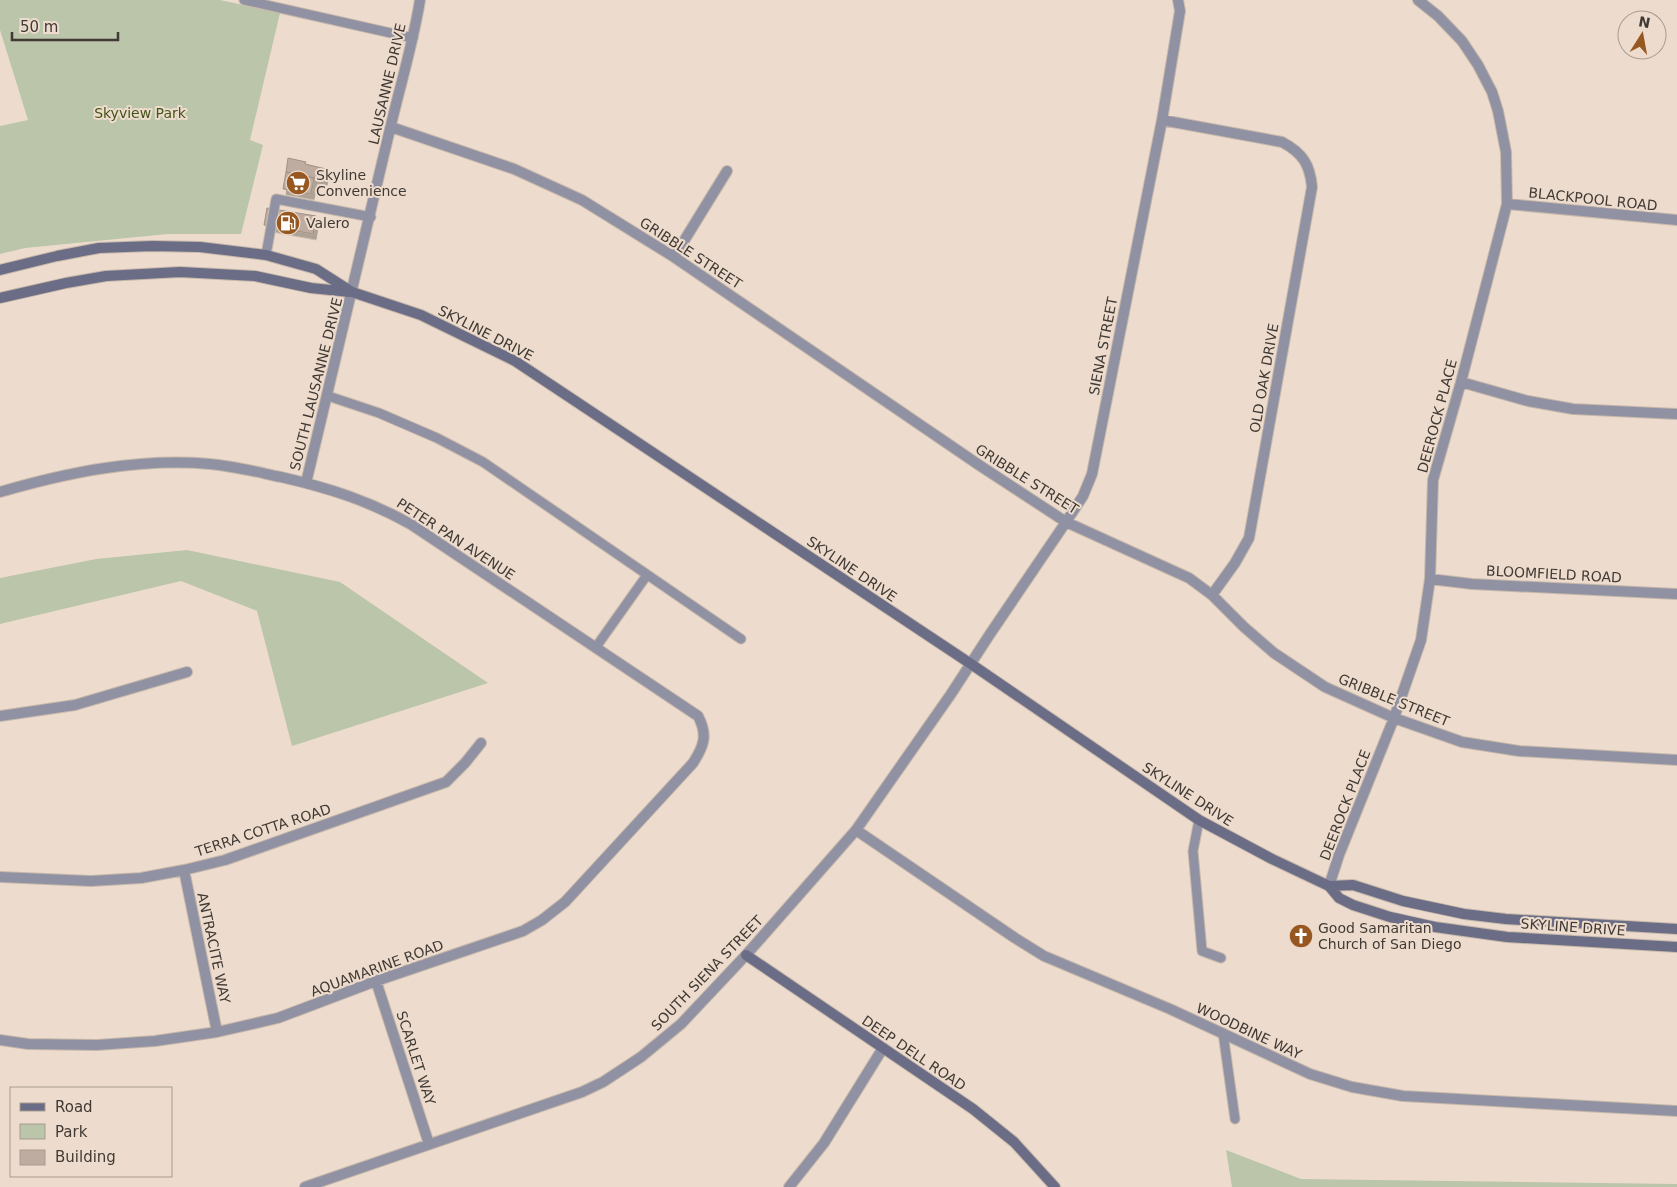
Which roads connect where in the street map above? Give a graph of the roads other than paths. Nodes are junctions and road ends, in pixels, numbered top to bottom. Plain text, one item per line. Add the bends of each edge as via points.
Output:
1 (244, 0) edge
2 (420, 0) edge
3 (1178, 0) edge
4 (1418, 0) edge
5 (413, 38) junction
6 (1162, 120) junction
7 (390, 127) junction
8 (727, 171) dead end
9 (1507, 204) junction
10 (371, 217) junction
11 (1677, 220) edge
12 (266, 255) junction
13 (674, 257) junction
14 (0, 270) edge
15 (352, 292) junction
16 (0, 298) edge
17 (1461, 382) junction
18 (328, 396) junction
19 (1677, 414) edge
20 (306, 483) junction
21 (0, 492) edge
22 (1066, 522) junction
23 (647, 575) junction
24 (1430, 579) junction
25 (1677, 594) edge
26 (1212, 595) junction
27 (741, 639) dead end
28 (596, 647) junction
29 (971, 664) junction
30 (187, 672) dead end
31 (0, 716) edge
32 (1394, 718) junction
33 (482, 743) dead end
34 (1677, 760) edge
35 (694, 763) joint
36 (1198, 820) junction
37 (856, 830) junction
38 (184, 870) junction
39 (0, 877) edge
40 (1328, 886) junction
41 (1677, 929) edge
42 (1677, 947) edge
43 (746, 955) junction
44 (1221, 958) dead end
45 (376, 981) junction
46 (217, 1032) junction
47 (1223, 1033) junction
48 (0, 1040) edge
49 (883, 1048) junction
50 (1677, 1111) edge
51 (1234, 1120) dead end
52 (429, 1144) junction
53 (305, 1187) edge
54 (789, 1187) edge
55 (1054, 1187) edge

1 - 5 lane
2 - 5 street, LAUSANNE DRIVE
3 - 6 street, SIENA STREET via 1180,10
4 - 9 street, DEEROCK PLACE via 1462,41 1492,92 1506,152
5 - 7 street, LAUSANNE DRIVE
6 - 22 street, SIENA STREET via 1092,474 1083,496
6 - 26 street, OLD OAK DRIVE via 1282,142 1294,148 1311,172 1312,188 1249,538 1236,563
7 - 10 street, LAUSANNE DRIVE
7 - 13 street, GRIBBLE STREET via 539,180 582,200
8 - 13 street
9 - 11 street, BLACKPOOL ROAD
9 - 17 street, DEEROCK PLACE
10 - 12 lane via 276,199
10 - 15 street, LAUSANNE DRIVE
12 - 14 main road, SKYLINE DRIVE via 200,247 99,248
12 - 15 main road, SKYLINE DRIVE via 316,269
13 - 22 street, GRIBBLE STREET
15 - 16 main road, SKYLINE DRIVE via 311,288 255,276 180,272 106,276
15 - 18 street, SOUTH LAUSANNE DRIVE
15 - 29 main road, SKYLINE DRIVE via 421,315 515,361
17 - 19 street via 1528,401 1573,409
17 - 24 street, DEEROCK PLACE via 1433,480
18 - 20 street, SOUTH LAUSANNE DRIVE
18 - 23 lane via 379,413 482,462
20 - 21 street, PETER PAN AVENUE via 212,464 166,462 83,471
20 - 28 street, PETER PAN AVENUE via 360,499 397,517
22 - 26 street, GRIBBLE STREET via 1189,578
22 - 29 street, SIENA STREET
23 - 27 lane
23 - 28 lane
24 - 25 street, BLOOMFIELD ROAD
24 - 32 street, DEEROCK PLACE via 1421,640
26 - 32 street, GRIBBLE STREET via 1274,653 1325,687
28 - 35 street, PETER PAN AVENUE via 698,716 704,726 702,749
29 - 36 main road, SKYLINE DRIVE
29 - 37 street, SOUTH SIENA STREET
30 - 31 street via 75,705
32 - 34 street, GRIBBLE STREET via 1462,742 1519,751
32 - 40 street, DEEROCK PLACE
33 - 38 street, TERRA COTTA ROAD via 446,782 225,860
35 - 45 street, AQUAMARINE ROAD via 565,902 542,920 523,931
36 - 40 main road, SKYLINE DRIVE
36 - 44 lane via 1193,851 1202,950
37 - 43 street, SOUTH SIENA STREET
37 - 47 street, WOODBINE WAY via 1044,956
38 - 39 street, TERRA COTTA ROAD via 91,882
38 - 46 street, ANTRACITE WAY
40 - 41 main road, SKYLINE DRIVE via 1353,885 1396,899 1464,914
40 - 42 main road, SKYLINE DRIVE via 1338,898 1354,905 1444,928 1507,937
43 - 49 main road, DEEP DELL ROAD
43 - 52 street, SOUTH SIENA STREET via 662,1041 609,1078 582,1092
45 - 46 street, AQUAMARINE ROAD via 278,1018
45 - 52 street, SCARLET WAY
46 - 48 street, AQUAMARINE ROAD via 97,1045 28,1044
47 - 50 street, WOODBINE WAY via 1289,1066 1377,1092 1447,1099
47 - 51 lane
49 - 54 street via 824,1143
49 - 55 main road, DEEP DELL ROAD via 995,1126 1014,1142
52 - 53 street, SOUTH SIENA STREET

